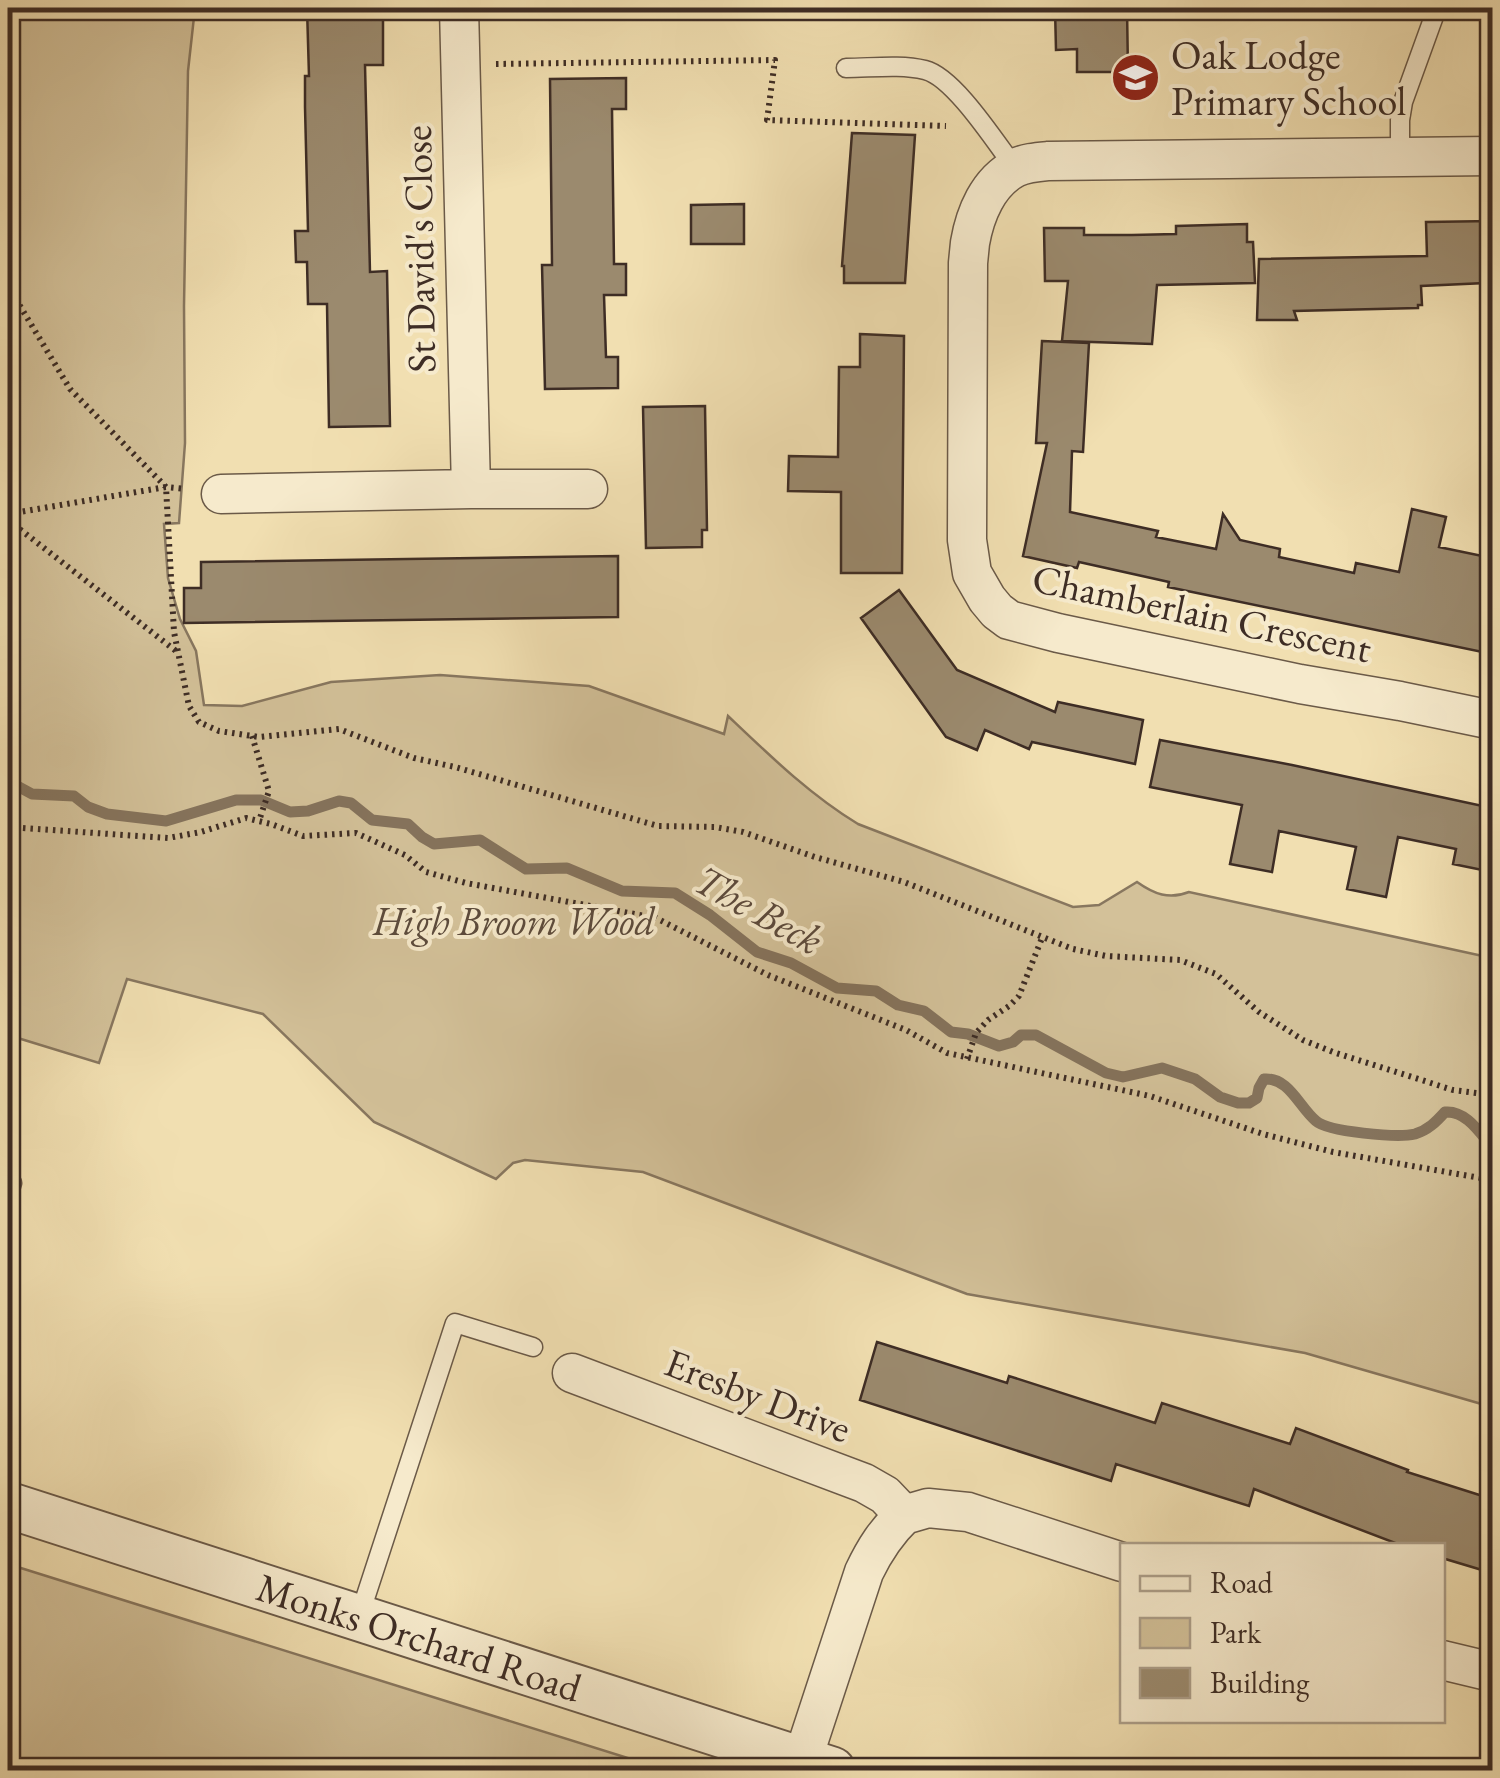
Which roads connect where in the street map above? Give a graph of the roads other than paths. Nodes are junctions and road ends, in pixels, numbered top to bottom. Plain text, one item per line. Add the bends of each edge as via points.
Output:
1 (459, 8) edge
2 (1437, 8) edge
3 (846, 68) dead end
4 (1492, 156) edge
5 (1400, 157) junction
6 (1015, 168) junction
7 (470, 489) junction
8 (588, 489) dead end
9 (221, 494) road end
10 (1492, 720) edge
11 (533, 1347) dead end
12 (572, 1373) dead end
13 (8, 1505) edge
14 (904, 1515) junction
15 (1120, 1561) edge
16 (359, 1618) junction
17 (1445, 1661) edge
18 (1492, 1672) edge
19 (817, 1766) edge

1 - 7 street, St David's Close
2 - 5 lane via 1403,102
3 - 6 lane via 934,73
4 - 5 street
5 - 6 street via 1048,161
6 - 10 street, Chamberlain Crescent via 979,210 968,263 968,558 997,611 1025,626
7 - 8 street
7 - 9 street
11 - 16 lane via 455,1323
12 - 14 street, Eresby Drive via 864,1483
13 - 16 street, Monks Orchard Road
14 - 15 street via 928,1508 968,1512
14 - 19 street via 864,1572
16 - 19 street, Monks Orchard Road
17 - 18 street

